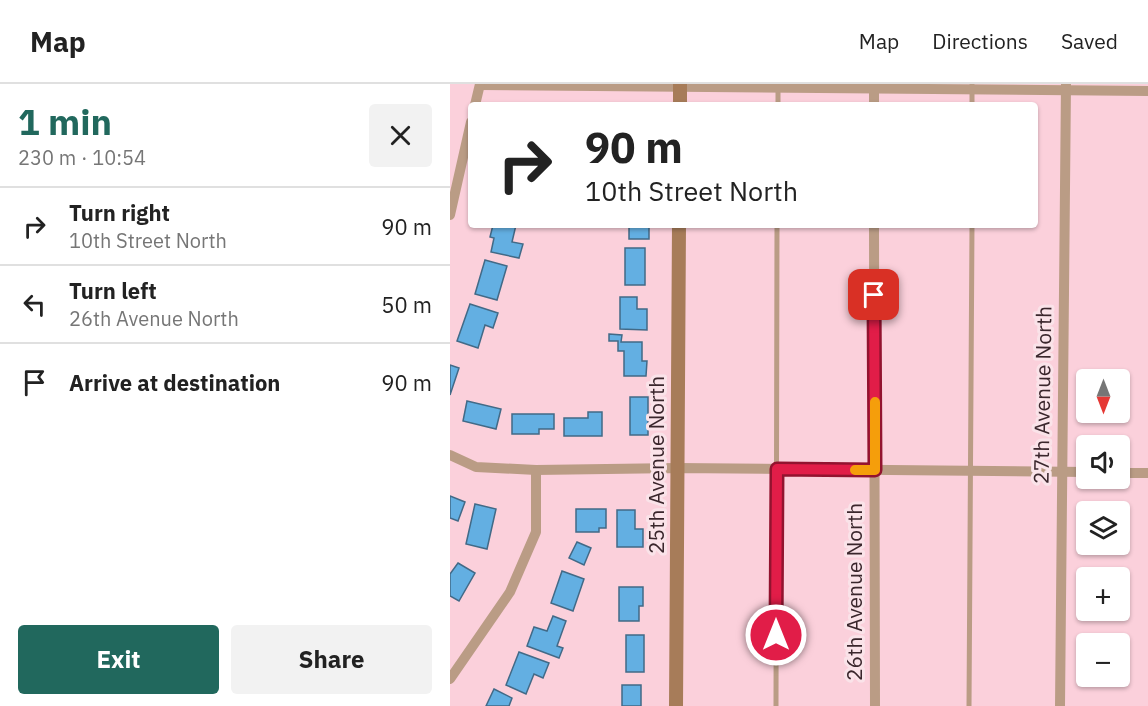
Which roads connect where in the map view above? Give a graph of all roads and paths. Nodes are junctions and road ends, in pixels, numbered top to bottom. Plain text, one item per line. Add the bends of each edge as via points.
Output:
1 (480, 84) edge
2 (680, 85) edge
3 (778, 86) edge
4 (874, 86) edge
5 (972, 87) edge
6 (1066, 87) edge
7 (1148, 91) edge
8 (476, 102) edge
9 (680, 102) edge
10 (778, 102) edge
11 (874, 102) edge
12 (468, 135) edge
13 (450, 215) edge
14 (679, 228) edge
15 (777, 228) edge
16 (874, 228) edge
17 (972, 228) edge
18 (450, 455) edge
19 (678, 468) junction
20 (777, 469) junction
21 (536, 470) junction
22 (875, 470) junction
23 (972, 471) junction
24 (1062, 472) junction
25 (1076, 472) edge
26 (1130, 473) edge
27 (1148, 473) edge
28 (450, 679) edge
29 (676, 706) edge
30 (776, 706) edge
31 (875, 706) edge
32 (969, 706) edge
33 (1060, 706) edge

1 - 2 street
1 - 8 street
2 - 3 street
2 - 9 street
3 - 4 street
3 - 10 lane
4 - 5 street
4 - 11 street
5 - 6 street
6 - 7 street
6 - 24 street, 27th Avenue North
12 - 13 street
14 - 19 street, 25th Avenue North
15 - 20 lane
16 - 22 street, 26th Avenue North
17 - 23 lane
18 - 21 street via 476,467
19 - 20 street
19 - 21 street
19 - 29 street, 25th Avenue North
20 - 22 street
20 - 30 lane
21 - 28 street via 536,532 510,592
22 - 23 street
22 - 31 street, 26th Avenue North
23 - 24 street
23 - 32 lane
24 - 25 street
24 - 33 street, 27th Avenue North
26 - 27 street

